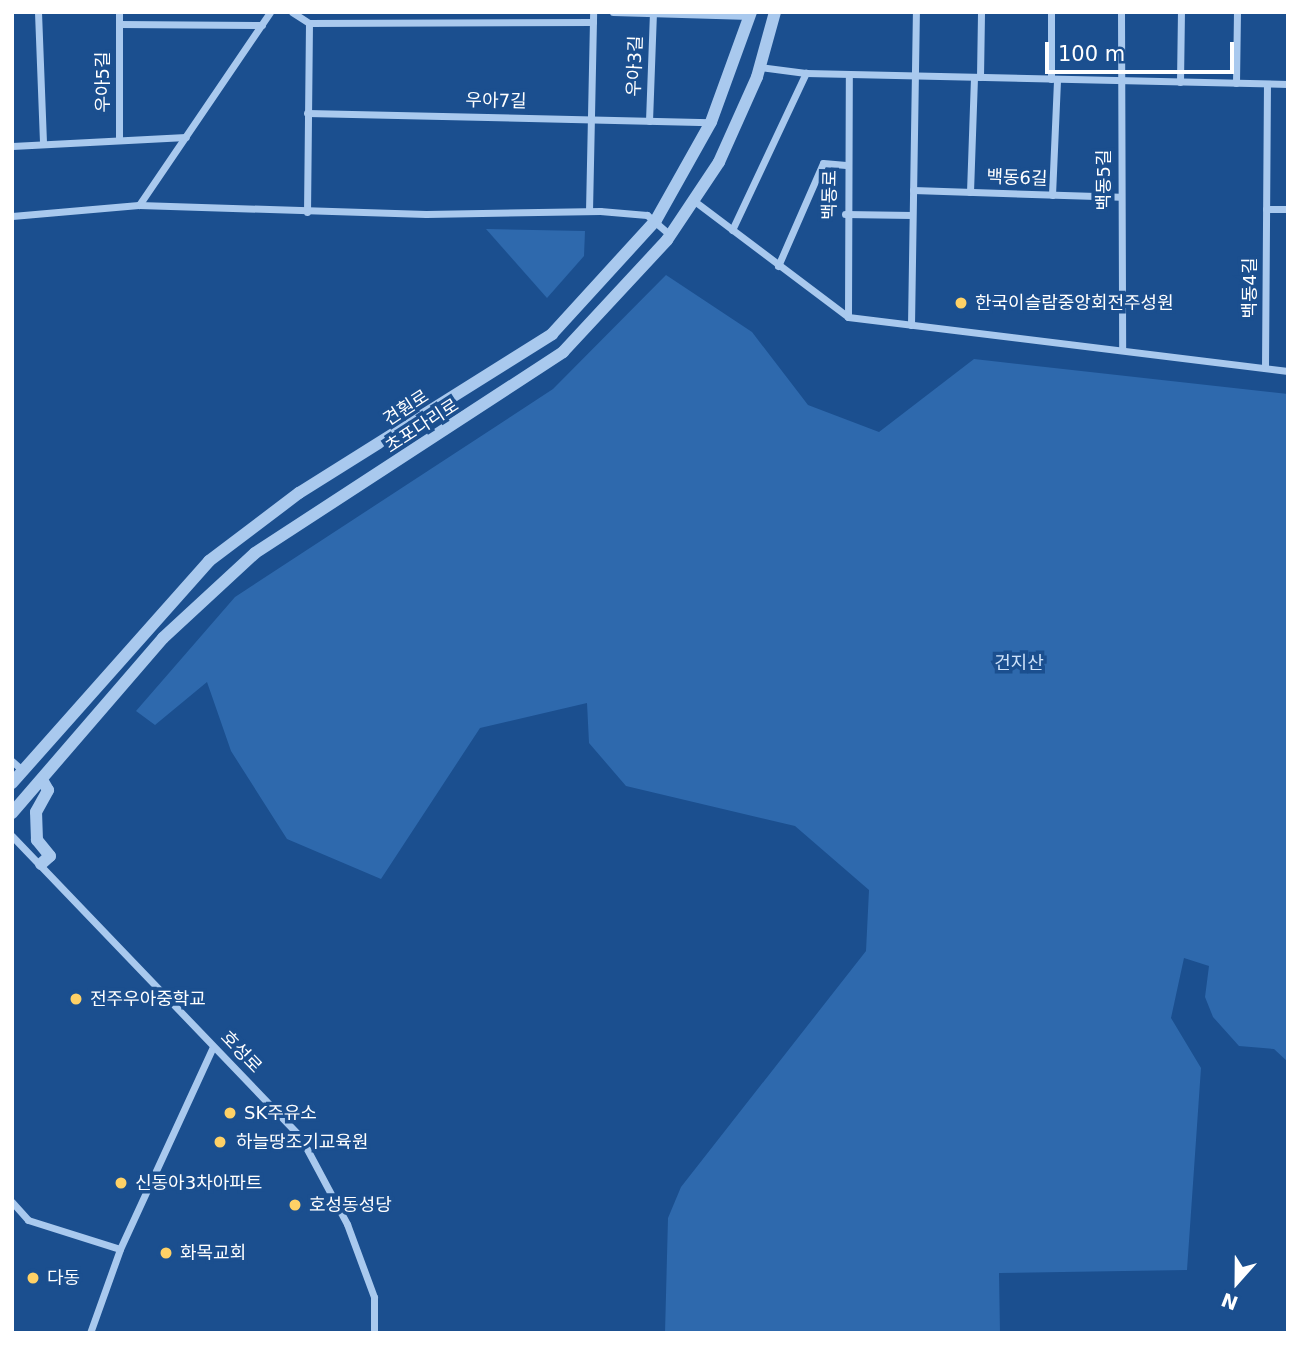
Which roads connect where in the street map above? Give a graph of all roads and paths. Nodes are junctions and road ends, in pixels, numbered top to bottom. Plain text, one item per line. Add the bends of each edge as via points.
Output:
1 (38, 12) edge
2 (119, 12) edge
3 (270, 12) edge
4 (292, 12) edge
5 (593, 12) edge
6 (613, 12) edge
7 (775, 12) edge
8 (916, 12) edge
9 (981, 12) edge
10 (1051, 12) edge
11 (1121, 12) edge
12 (1181, 12) edge
13 (1237, 12) edge
14 (653, 13) edge
15 (751, 14) edge
16 (593, 22) junction
17 (309, 23) junction
18 (118, 24) junction
19 (262, 25) junction
20 (759, 67) junction
21 (806, 73) junction
22 (849, 74) junction
23 (915, 76) junction
24 (977, 77) junction
25 (1054, 79) junction
26 (1121, 80) junction
27 (1180, 82) junction
28 (1236, 83) junction
29 (1267, 84) junction
30 (1288, 84) edge
31 (307, 113) junction
32 (591, 118) junction
33 (649, 121) junction
34 (711, 122) junction
35 (186, 136) junction
36 (119, 140) junction
37 (43, 143) junction
38 (12, 146) edge
39 (846, 165) junction
40 (913, 190) junction
41 (970, 192) junction
42 (1052, 195) junction
43 (1120, 197) junction
44 (693, 201) junction
45 (139, 205) junction
46 (1266, 209) junction
47 (1288, 209) edge
48 (589, 211) junction
49 (307, 212) junction
50 (845, 214) junction
51 (12, 215) edge
52 (912, 215) junction
53 (656, 220) junction
54 (732, 230) junction
55 (670, 235) junction
56 (778, 266) junction
57 (848, 317) junction
58 (911, 324) junction
59 (1122, 349) junction
60 (1265, 368) junction
61 (1288, 371) edge
62 (12, 761) edge
63 (23, 771) junction
64 (41, 780) junction
65 (12, 783) edge
66 (12, 813) edge
67 (12, 836) edge
68 (41, 864) junction
69 (213, 1046) junction
70 (12, 1202) edge
71 (120, 1250) junction
72 (90, 1333) edge
73 (374, 1333) edge

1 - 37 street
2 - 18 street
3 - 19 street
4 - 17 street
5 - 16 street
6 - 14 street
7 - 20 street, 초포다리로
8 - 23 street
9 - 24 street
10 - 25 street
11 - 26 street, 백동5길
12 - 27 street
13 - 28 street
14 - 15 street
14 - 33 street, 우아3길
15 - 34 street, 견훤로
16 - 17 street
16 - 32 street
17 - 31 street
18 - 19 street
18 - 36 street, 우아5길
19 - 35 street
20 - 21 street
20 - 44 street, 초포다리로 via 719,162
21 - 22 street
21 - 54 street
22 - 23 street
22 - 39 street, 백동로
23 - 24 street
23 - 40 street
24 - 25 street
24 - 41 street
25 - 26 street
25 - 42 street
26 - 27 street
26 - 43 street, 백동5길
27 - 28 street
28 - 29 street
29 - 30 street
29 - 46 street, 백동4길
31 - 32 street, 우아7길
31 - 49 street
32 - 33 street, 우아7길
32 - 48 street
33 - 34 street, 우아7길
34 - 53 street, 견훤로
35 - 36 street
35 - 45 street
36 - 37 street
37 - 38 street
39 - 50 street, 백동로
39 - 56 street via 823,163
40 - 41 street, 백동6길
40 - 52 street
41 - 42 street, 백동6길
42 - 43 street, 백동6길
43 - 59 street, 백동5길
44 - 54 street
44 - 55 street, 초포다리로
45 - 49 street
45 - 51 street
46 - 47 street
46 - 60 street, 백동4길
48 - 49 street
48 - 53 street via 646,215
50 - 52 street
50 - 57 street, 백동로
52 - 58 street
53 - 55 street
53 - 63 street, 견훤로 via 552,334 299,493 209,561
54 - 56 street
55 - 64 street, 초포다리로 via 563,352 255,553 163,638
56 - 57 street
57 - 58 street
58 - 59 street
59 - 60 street
60 - 61 street
62 - 63 street
63 - 65 street, 견훤로
64 - 66 street, 초포다리로
64 - 68 street via 48,790 36,812 37,840 50,856
67 - 68 street, 호성로
68 - 69 street, 호성로
69 - 71 street
69 - 73 street, 호성로 via 300,1136 347,1224 374,1297
70 - 71 street via 28,1220
71 - 72 street

